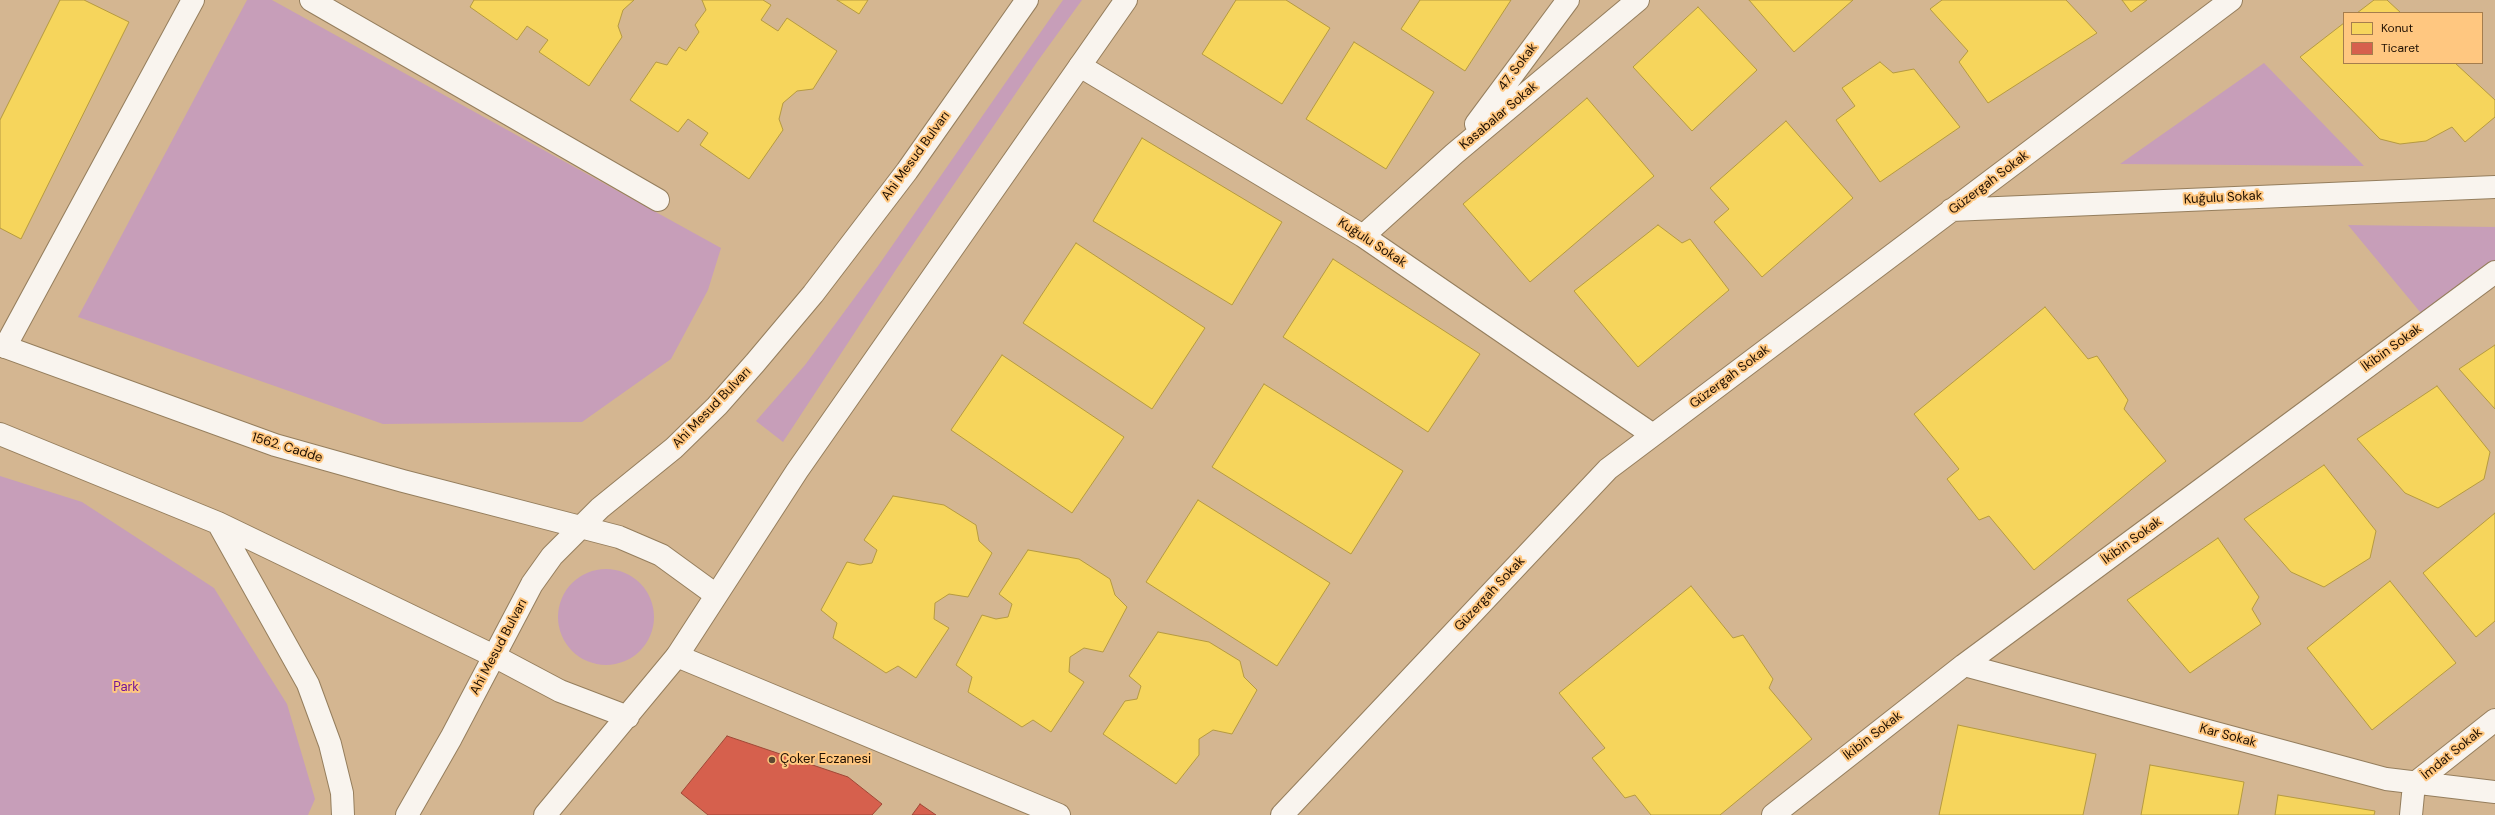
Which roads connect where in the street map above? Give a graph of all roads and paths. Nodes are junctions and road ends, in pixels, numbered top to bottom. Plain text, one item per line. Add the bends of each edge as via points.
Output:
1 (193, 0) edge
2 (311, 0) edge
3 (1027, 0) edge
4 (1126, 0) edge
5 (1568, 0) edge
6 (1638, 0) edge
7 (2231, 0) edge
8 (1080, 66) junction
9 (1454, 154) junction
10 (2495, 187) edge
11 (658, 200) dead end
12 (1952, 210) junction
13 (1363, 236) junction
14 (2495, 272) edge
15 (3, 346) edge
16 (0, 434) edge
17 (1653, 435) junction
18 (218, 523) junction
19 (580, 526) junction
20 (716, 595) junction
21 (494, 656) junction
22 (677, 656) junction
23 (1964, 665) junction
24 (628, 717) junction
25 (2495, 720) edge
26 (2414, 784) junction
27 (2495, 792) edge
28 (343, 815) edge
29 (407, 815) edge
30 (545, 815) edge
31 (1058, 815) edge
32 (1282, 815) edge
33 (1773, 815) edge
34 (2411, 815) edge

1 - 15 street
2 - 11 street
3 - 19 street, Ahi Mesud Bulvarı via 907,171 813,294 755,363 717,406 674,448
4 - 8 street
5 - 9 street, 47. Sokak
6 - 9 street, Kasabalar Sokak
7 - 12 street, Güzergah Sokak
8 - 13 street, Kuğulu Sokak
8 - 20 street via 797,470
9 - 13 street, Kasabalar Sokak
10 - 12 street, Kuğulu Sokak
12 - 17 street, Güzergah Sokak
13 - 17 street, Kuğulu Sokak
14 - 23 street, İkibin Sokak
15 - 19 street, 1562. Cadde via 275,445 402,481
16 - 18 street
17 - 32 street, Güzergah Sokak via 1608,469
18 - 21 street
18 - 28 street via 308,684 330,744 342,793
19 - 20 street, 1562. Cadde via 619,537 661,554
19 - 21 street, Ahi Mesud Bulvarı via 552,556 532,584
20 - 22 street
21 - 24 street via 560,691
21 - 29 street, Ahi Mesud Bulvarı
22 - 24 street
22 - 31 street
23 - 26 street, Kar Sokak via 2386,779
23 - 33 street, İkibin Sokak
24 - 30 street
25 - 26 street, İmdat Sokak
26 - 27 street, Kar Sokak
26 - 34 street, İmdat Sokak

